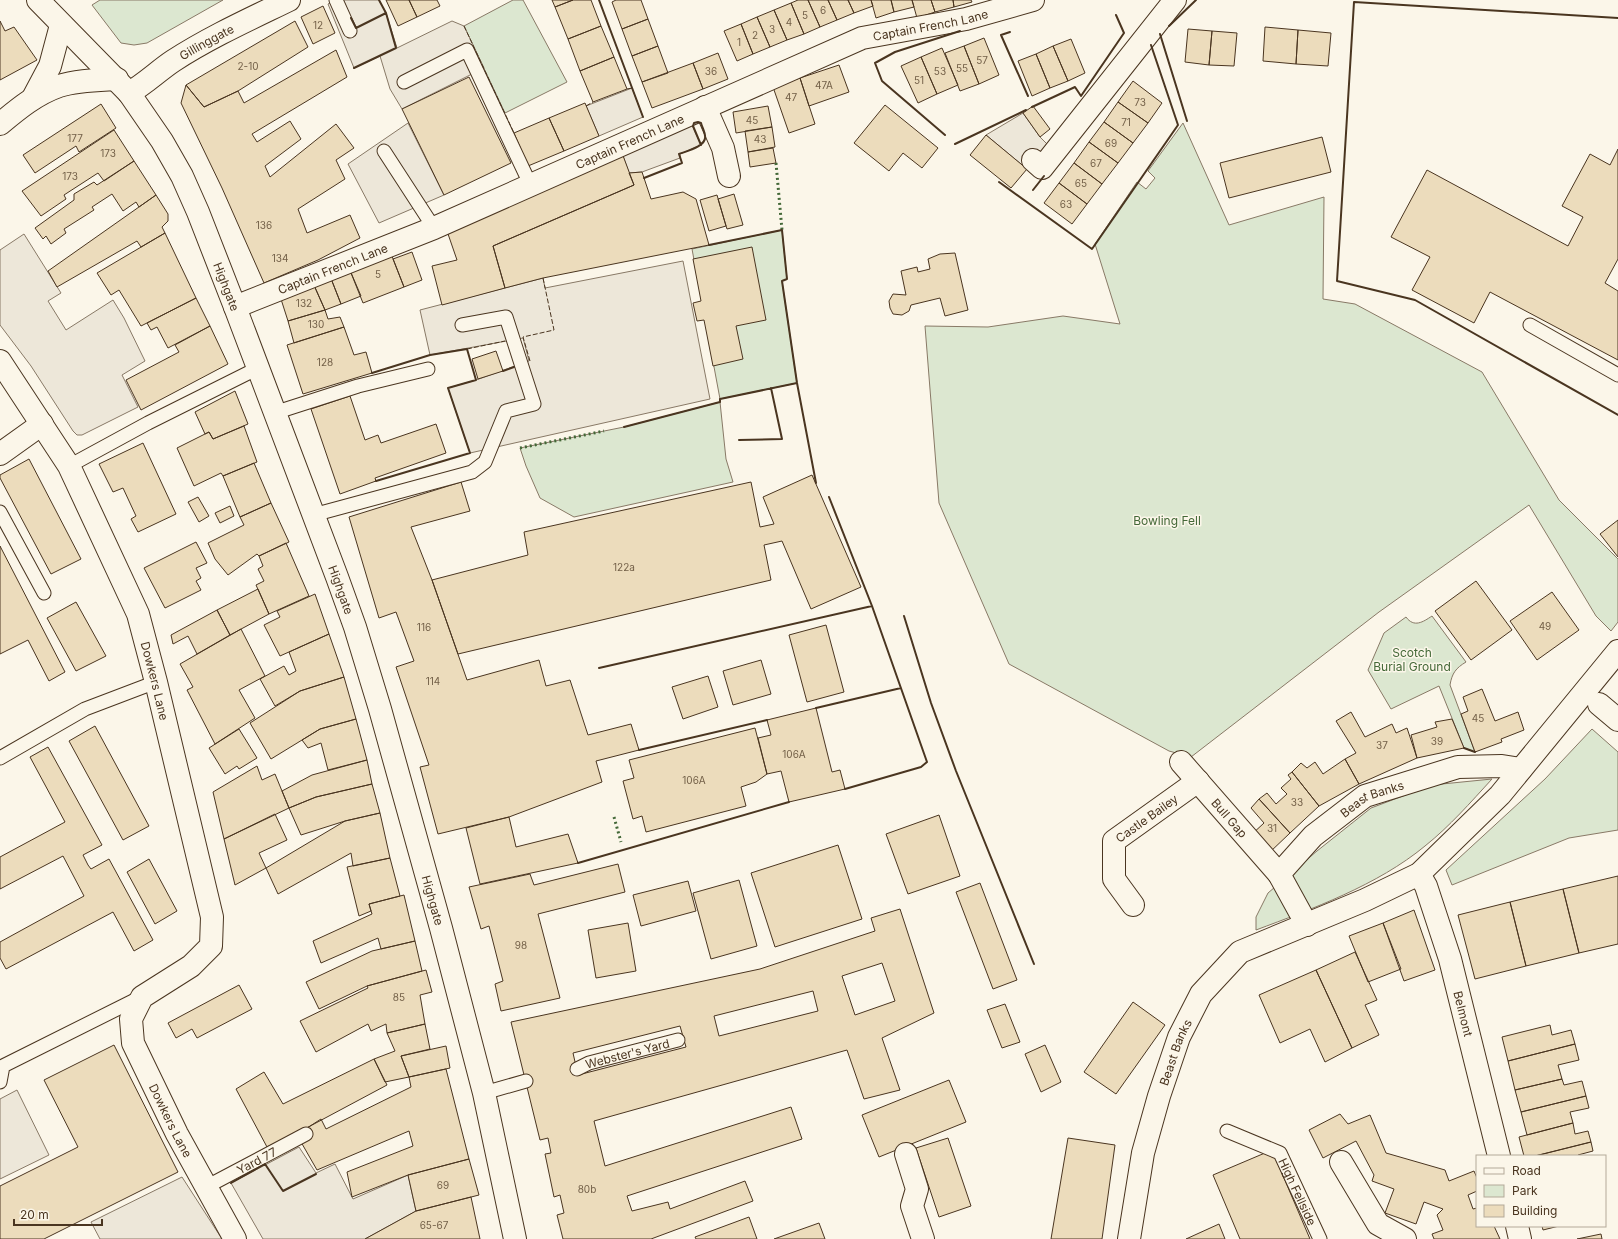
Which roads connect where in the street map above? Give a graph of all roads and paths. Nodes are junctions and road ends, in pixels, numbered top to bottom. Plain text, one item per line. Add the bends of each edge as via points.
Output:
1 (38, 0) edge
2 (289, 0) edge
3 (336, 0) edge
4 (1032, 0) edge
5 (1175, 0) edge
6 (61, 25) junction
7 (350, 31) dead end
8 (404, 82) dead end
9 (123, 86) junction
10 (33, 98) junction
11 (705, 107) junction
12 (0, 124) edge
13 (384, 151) dead end
14 (1032, 160) dead end
15 (729, 176) dead end
16 (531, 186) junction
17 (434, 228) junction
18 (235, 307) junction
19 (462, 325) dead end
20 (1530, 325) dead end
21 (0, 360) edge
22 (258, 368) junction
23 (428, 369) dead end
24 (1618, 375) edge
25 (274, 413) junction
26 (42, 424) junction
27 (0, 454) edge
28 (69, 466) junction
29 (0, 512) edge
30 (313, 515) junction
31 (44, 593) dead end
32 (1618, 651) edge
33 (156, 682) junction
34 (1599, 704) dead end
35 (1618, 720) edge
36 (0, 758) edge
37 (1181, 762) dead end
38 (1521, 769) junction
39 (1198, 781) junction
40 (1279, 874) junction
41 (1419, 874) junction
42 (1133, 905) dead end
43 (1307, 925) junction
44 (142, 997) junction
45 (678, 1040) dead end
46 (577, 1069) dead end
47 (526, 1081) dead end
48 (0, 1082) edge
49 (484, 1093) junction
50 (1227, 1131) dead end
51 (306, 1134) dead end
52 (906, 1154) dead end
53 (1499, 1155) edge
54 (1341, 1162) dead end
55 (206, 1187) junction
56 (1517, 1227) edge
57 (235, 1239) edge
58 (515, 1239) edge
59 (923, 1239) edge
60 (1129, 1239) edge
61 (1320, 1239) edge
62 (1405, 1239) edge
63 (1520, 1239) edge

1 - 6 main road, Highgate
2 - 9 main road, Gillinggate via 209,39 142,85
3 - 7 lane
4 - 11 main road, Captain French Lane via 966,19 862,38
5 - 14 main road via 1042,168
6 - 9 main road, Highgate
6 - 10 main road via 50,66
8 - 16 lane via 467,50
9 - 10 main road via 86,81 59,86
9 - 18 main road, Highgate via 162,140 182,176
10 - 12 main road
11 - 15 main road via 723,148
11 - 16 main road, Captain French Lane
13 - 17 lane
16 - 17 main road, Captain French Lane
17 - 18 main road, Captain French Lane
18 - 22 main road, Highgate
19 - 30 lane via 506,316 534,404 506,411 485,462 472,472
20 - 24 lane
21 - 26 main road, Dowkers Lane
22 - 25 main road, Highgate
22 - 28 lane
23 - 25 lane via 358,386
25 - 30 main road, Highgate
26 - 27 main road
26 - 28 main road, Dowkers Lane
28 - 33 main road, Dowkers Lane via 138,614
29 - 31 lane
30 - 49 main road, Highgate via 355,627 378,701
32 - 38 main road, Beast Banks
33 - 36 lane via 85,709
33 - 44 main road, Dowkers Lane via 212,917 211,946 191,966
34 - 35 main road
37 - 39 main road, Bull Gap
38 - 40 main road, Beast Banks via 1502,766 1458,767 1365,796 1314,836
38 - 41 main road, Beast Banks via 1500,795
39 - 40 main road, Bull Gap
39 - 42 main road, Castle Bailey via 1114,841 1114,879
40 - 43 main road
41 - 43 main road, Beast Banks
41 - 53 main road, Belmont via 1426,886 1450,959
43 - 60 main road, Beast Banks via 1240,952 1201,994 1179,1037 1159,1096 1143,1153
44 - 48 lane, Dowkers Lane via 3,1066
44 - 55 main road, Dowkers Lane via 131,1020 133,1043
45 - 46 lane, Webster's Yard via 589,1063
47 - 49 lane
49 - 58 main road, Highgate
50 - 61 lane, High Fellside via 1280,1153
51 - 55 lane, Yard 77
52 - 59 main road via 917,1189 912,1206
54 - 62 main road via 1378,1224
55 - 57 main road, Dowkers Lane
56 - 63 main road

